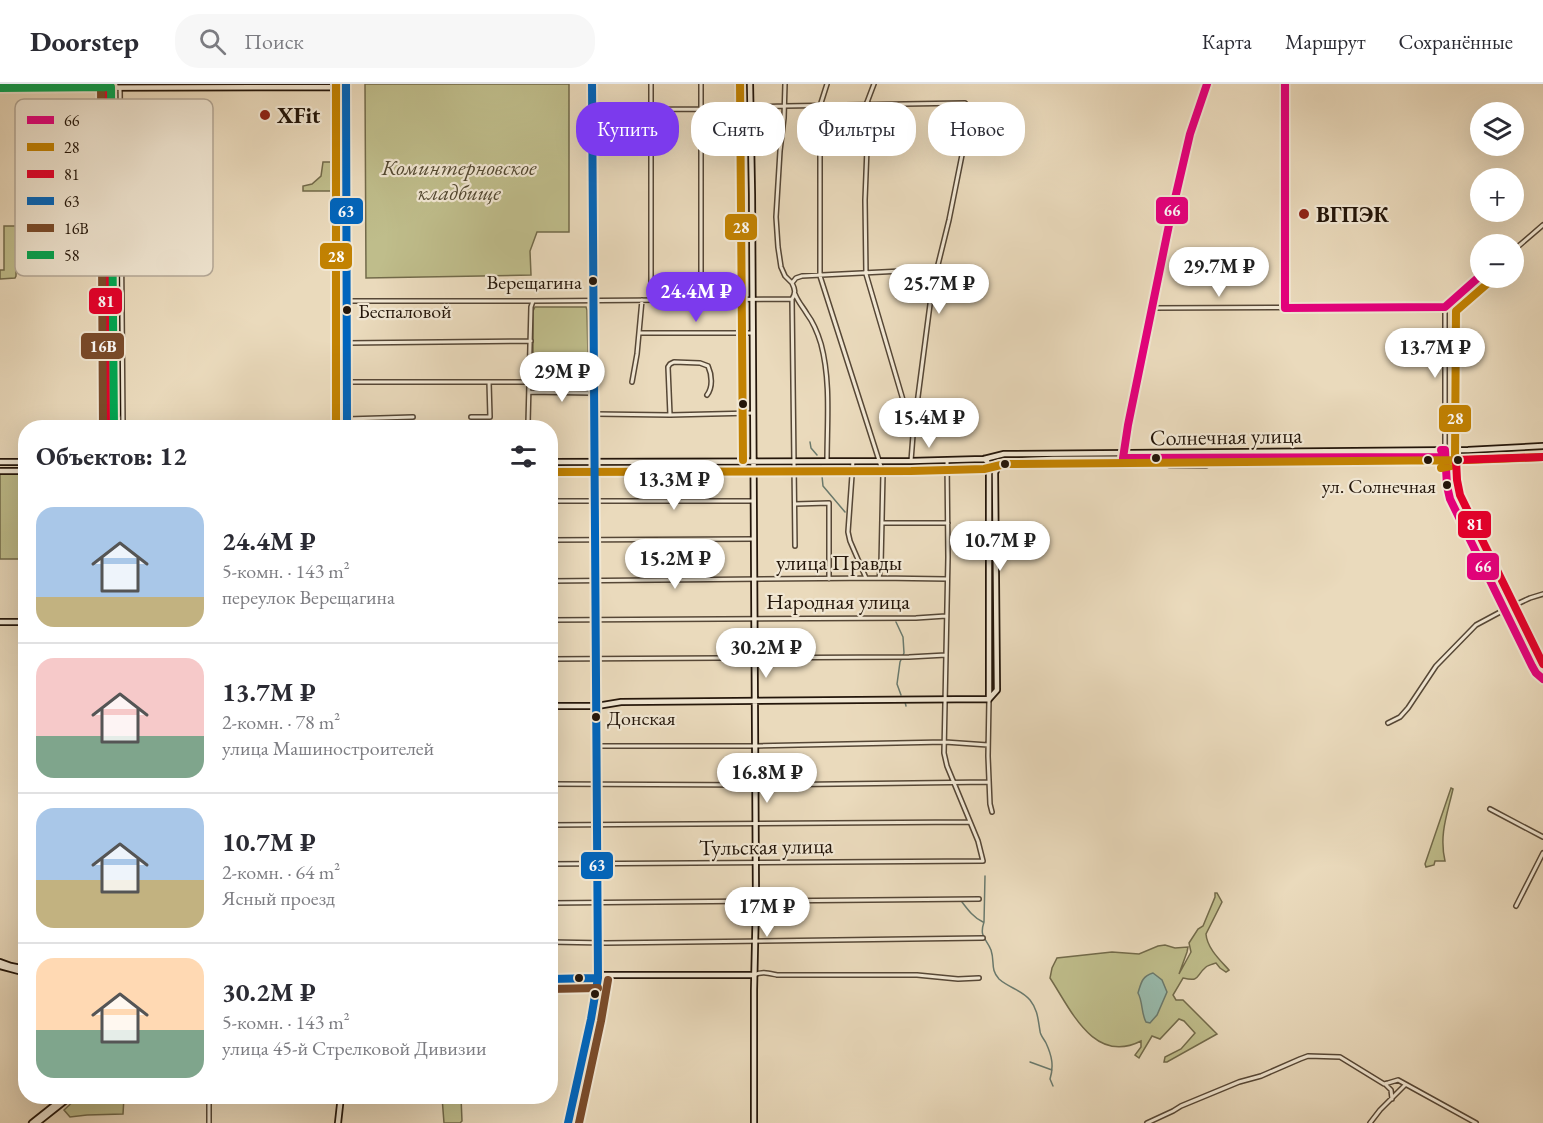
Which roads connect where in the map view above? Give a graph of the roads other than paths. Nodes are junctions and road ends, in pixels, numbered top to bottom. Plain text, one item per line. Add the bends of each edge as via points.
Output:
1 (9, 84) edge
2 (592, 84) edge
3 (651, 84) edge
4 (700, 84) edge
5 (750, 84) edge
6 (785, 84) edge
7 (827, 84) edge
8 (874, 84) edge
9 (1207, 84) edge
10 (1285, 84) edge
11 (0, 86) edge
12 (17, 86) edge
13 (115, 86) edge
14 (345, 86) edge
15 (592, 102) edge
16 (651, 102) edge
17 (701, 102) edge
18 (750, 102) edge
19 (784, 102) edge
20 (821, 102) edge
21 (867, 102) edge
22 (916, 104) edge
23 (592, 156) edge
24 (651, 156) edge
25 (701, 156) edge
26 (751, 156) edge
27 (780, 156) edge
28 (820, 156) edge
29 (867, 156) edge
30 (1543, 225) edge
31 (1524, 241) edge
32 (937, 272) junction
33 (866, 274) junction
34 (116, 276) edge
35 (122, 276) edge
36 (820, 276) junction
37 (792, 283) junction
38 (1470, 284) edge
39 (795, 294) junction
40 (651, 299) junction
41 (701, 299) junction
42 (753, 299) junction
43 (792, 299) junction
44 (594, 300) junction
45 (642, 300) junction
46 (345, 301) junction
47 (534, 301) junction
48 (1152, 308) junction
49 (1285, 308) junction
50 (1445, 308) junction
51 (639, 333) junction
52 (752, 333) junction
53 (531, 341) junction
54 (347, 343) junction
55 (347, 382) junction
56 (489, 382) junction
57 (530, 382) junction
58 (632, 382) dead end
59 (529, 392) junction
60 (595, 393) junction
61 (707, 394) dead end
62 (753, 413) junction
63 (595, 414) junction
64 (670, 415) junction
65 (413, 417) dead end
66 (471, 417) dead end
67 (347, 419) joint
68 (116, 420) edge
69 (123, 420) edge
70 (345, 420) edge
71 (528, 420) edge
72 (913, 435) junction
73 (1543, 446) edge
74 (1494, 448) junction
75 (1445, 450) junction
76 (1123, 456) junction
77 (1170, 457) junction
78 (1445, 457) junction
79 (1543, 457) edge
80 (1206, 458) junction
81 (1494, 458) junction
82 (984, 459) junction
83 (753, 460) junction
84 (947, 460) junction
85 (594, 461) junction
86 (795, 461) junction
87 (827, 461) junction
88 (853, 461) junction
89 (879, 461) junction
90 (911, 461) junction
91 (1006, 461) junction
92 (0, 462) edge
93 (18, 462) edge
94 (558, 462) edge
95 (0, 471) edge
96 (18, 471) edge
97 (989, 471) junction
98 (558, 501) edge
99 (595, 501) junction
100 (754, 501) junction
101 (795, 504) junction
102 (882, 523) junction
103 (948, 523) junction
104 (595, 539) junction
105 (754, 539) junction
106 (558, 540) edge
107 (795, 546) dead end
108 (866, 578) junction
109 (879, 578) junction
110 (829, 579) junction
111 (947, 579) junction
112 (596, 580) junction
113 (754, 580) junction
114 (558, 581) edge
115 (1543, 594) edge
116 (1504, 610) junction
117 (946, 616) junction
118 (755, 618) junction
119 (596, 619) junction
120 (558, 620) edge
121 (0, 622) edge
122 (18, 622) edge
123 (946, 655) junction
124 (596, 658) junction
125 (755, 658) junction
126 (558, 659) edge
127 (989, 662) junction
128 (996, 672) junction
129 (1543, 679) edge
130 (946, 699) junction
131 (989, 699) junction
132 (755, 701) junction
133 (558, 706) edge
134 (597, 706) junction
135 (1388, 723) dead end
136 (945, 742) junction
137 (988, 745) junction
138 (597, 746) junction
139 (756, 746) junction
140 (989, 782) junction
141 (954, 783) junction
142 (558, 784) edge
143 (756, 785) junction
144 (597, 786) junction
145 (1490, 809) dead end
146 (992, 812) dead end
147 (970, 822) junction
148 (597, 824) junction
149 (756, 824) junction
150 (558, 825) edge
151 (1543, 837) edge
152 (1543, 853) edge
153 (756, 863) junction
154 (558, 864) edge
155 (597, 864) junction
156 (979, 899) dead end
157 (756, 901) junction
158 (597, 902) junction
159 (558, 903) edge
160 (1516, 906) dead end
161 (983, 938) dead end
162 (756, 941) junction
163 (558, 942) edge
164 (598, 943) junction
165 (0, 964) edge
166 (18, 969) edge
167 (754, 975) junction
168 (598, 978) junction
169 (979, 978) dead end
170 (558, 979) edge
171 (1384, 1083) junction
172 (1406, 1085) junction
173 (1391, 1100) junction
174 (58, 1104) edge
175 (60, 1104) edge
176 (209, 1104) edge
177 (342, 1104) edge
178 (52, 1110) junction
179 (32, 1123) edge
180 (37, 1123) edge
181 (209, 1123) edge
182 (339, 1123) edge
183 (568, 1123) edge
184 (754, 1123) edge
185 (1147, 1123) edge
186 (1370, 1123) edge
187 (1476, 1123) edge

1 - 11 main road
2 - 15 main road
3 - 16 street
4 - 17 street
5 - 18 main road
6 - 19 street
7 - 20 street
8 - 21 street
9 - 48 main road via 1190,134
10 - 49 street
11 - 12 main road
12 - 13 main road
13 - 14 main road
14 - 46 main road
22 - 32 street via 965,103 970,115
23 - 44 main road
24 - 40 street
25 - 41 street
26 - 42 main road
27 - 37 street via 778,247 784,276
28 - 36 street
29 - 33 street
30 - 31 street
32 - 33 street
32 - 72 street
33 - 36 street
33 - 72 street
34 - 68 main road
35 - 69 street
36 - 37 street via 796,278
36 - 89 street
37 - 39 street
38 - 50 street
39 - 43 street
39 - 87 street via 821,343 827,381
40 - 41 street
40 - 45 street
41 - 42 street
42 - 43 street
42 - 52 main road
43 - 86 street
44 - 45 street
44 - 47 street
44 - 60 main road
45 - 51 street
46 - 47 street
46 - 54 main road
46 - 70 main road
47 - 53 street
48 - 49 street
48 - 76 main road
49 - 50 street
50 - 75 street
51 - 52 street
51 - 58 street
52 - 62 main road
53 - 54 street
53 - 57 street
54 - 55 main road
55 - 56 street
55 - 67 main road
56 - 57 street
56 - 66 street via 490,417
57 - 59 street
59 - 60 street
59 - 71 street
60 - 63 main road
61 - 64 street via 711,388 708,366 670,364
62 - 64 street
62 - 83 main road
63 - 64 street
63 - 85 main road
65 - 67 street
72 - 90 street
73 - 74 main road, Солнечная улица
74 - 75 main road, Солнечная улица
74 - 81 main road
75 - 76 main road, Солнечная улица
75 - 78 main road
76 - 77 main road, Солнечная улица
76 - 82 main road, Солнечная улица via 1004,454
76 - 91 main road, Солнечная улица
77 - 80 main road, Солнечная улица
77 - 80 street via 1170,466 1206,466
78 - 80 main road, Солнечная улица
78 - 81 main road, Солнечная улица
78 - 116 main road via 1450,499
79 - 81 main road, Солнечная улица
82 - 84 main road, Солнечная улица
82 - 97 main road
83 - 85 main road, Солнечная улица
83 - 86 main road, Солнечная улица
83 - 100 main road
84 - 90 main road, Солнечная улица
84 - 103 street
85 - 94 main road, Солнечная улица
85 - 99 main road
86 - 87 main road, Солнечная улица
86 - 101 street
87 - 88 main road, Солнечная улица
88 - 89 main road, Солнечная улица
88 - 108 street via 848,532
89 - 90 main road, Солнечная улица
89 - 102 street via 884,479
91 - 97 main road via 996,462
91 - 128 main road via 995,472
92 - 93 main road
95 - 96 main road
97 - 127 main road
98 - 99 street
99 - 100 street
99 - 104 main road
100 - 105 main road
101 - 107 street
101 - 110 street via 829,503
102 - 103 street
102 - 109 street
103 - 111 street
104 - 105 street
104 - 106 street
104 - 112 main road
105 - 113 main road
108 - 109 street, улица Правды
108 - 110 street, улица Правды
109 - 111 street, улица Правды
110 - 113 street, улица Правды
111 - 117 street
112 - 113 street, улица Правды
112 - 114 street, улица Правды
112 - 119 main road
113 - 118 main road
115 - 116 street
116 - 129 main road via 1532,666
116 - 135 street via 1476,625 1436,666 1404,712
117 - 118 street, Народная улица
117 - 123 street
118 - 119 street, Народная улица
118 - 125 main road
119 - 120 street, Народная улица
119 - 124 main road
121 - 122 main road
123 - 125 street
123 - 130 street
124 - 125 street
124 - 126 street
124 - 134 main road
125 - 132 main road
127 - 128 main road
127 - 131 main road
128 - 131 main road via 997,690
130 - 131 main road
130 - 132 main road
130 - 136 street
131 - 137 street
132 - 134 main road via 621,702
132 - 139 main road
133 - 134 main road
134 - 138 main road
136 - 137 street
136 - 139 street
136 - 141 street via 944,753
137 - 140 street
138 - 139 street
138 - 144 main road
139 - 143 main road
140 - 141 street
140 - 146 street
141 - 143 street
141 - 147 street
142 - 144 street
143 - 144 street
143 - 149 main road
144 - 148 main road
145 - 151 street
147 - 149 street
147 - 153 street, Тульская улица via 983,861
148 - 149 street
148 - 150 street
148 - 155 main road
149 - 153 main road
152 - 160 street
153 - 155 street, Тульская улица
153 - 157 main road
154 - 155 street, Тульская улица
155 - 158 main road
156 - 157 street
157 - 158 street
157 - 162 main road
158 - 159 street
158 - 164 main road
161 - 162 street
162 - 164 street
162 - 167 main road
163 - 164 street
164 - 168 main road
165 - 166 main road
167 - 168 main road
167 - 169 street via 764,972
167 - 184 main road
168 - 170 main road
168 - 183 main road
171 - 172 street via 1398,1080
171 - 173 street via 1392,1090
171 - 185 street via 1340,1057 1308,1056
172 - 173 street
172 - 187 street
173 - 186 street
174 - 178 main road
175 - 178 main road
176 - 181 street
177 - 182 main road
178 - 179 main road
178 - 180 main road

